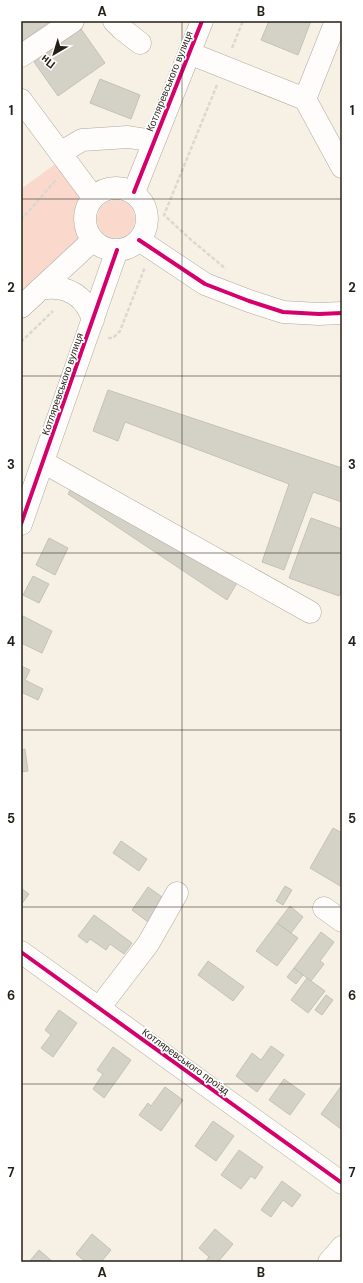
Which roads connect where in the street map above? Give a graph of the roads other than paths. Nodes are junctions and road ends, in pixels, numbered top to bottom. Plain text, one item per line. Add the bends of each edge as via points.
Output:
1 (73, 21) edge
2 (114, 21) edge
3 (202, 21) edge
4 (336, 21) edge
5 (140, 43) dead end
6 (189, 53) junction
7 (21, 56) edge
8 (305, 99) junction
9 (21, 100) edge
10 (154, 141) junction
11 (60, 153) junction
12 (342, 167) edge
13 (134, 192) junction
14 (93, 196) junction
15 (93, 240) junction
16 (139, 240) junction
17 (117, 250) junction
18 (40, 289) junction
19 (21, 307) edge
20 (342, 313) edge
21 (98, 329) junction
22 (43, 462) junction
23 (21, 524) edge
24 (310, 612) dead end
25 (177, 893) dead end
26 (324, 908) dead end
27 (342, 921) edge
28 (21, 952) edge
29 (99, 1008) junction
30 (342, 1183) edge
31 (342, 1247) edge
32 (329, 1262) edge

1 - 7 street
2 - 5 street
3 - 6 street, Котляревського вулиця
4 - 8 street
6 - 8 street
6 - 10 street, Котляревського вулиця
8 - 12 street
9 - 11 street
10 - 11 street via 128,137 82,140
10 - 13 street, Котляревського вулиця
11 - 14 street
13 - 14 street via 113,187
13 - 16 street via 144,204 148,219 144,234
14 - 15 street via 84,218 88,234
15 - 17 street via 104,248
15 - 18 street
16 - 17 street via 129,247
16 - 20 street via 205,284 249,301 283,312
17 - 21 street, Котляревського вулиця
18 - 19 street
18 - 21 street via 57,288 73,293 86,305
21 - 22 street, Котляревського вулиця
22 - 23 street, Котляревського вулиця
22 - 24 street
25 - 29 street via 148,944
26 - 27 street
28 - 29 street, Котляревського проїзд
29 - 30 street, Котляревського проїзд
31 - 32 street

